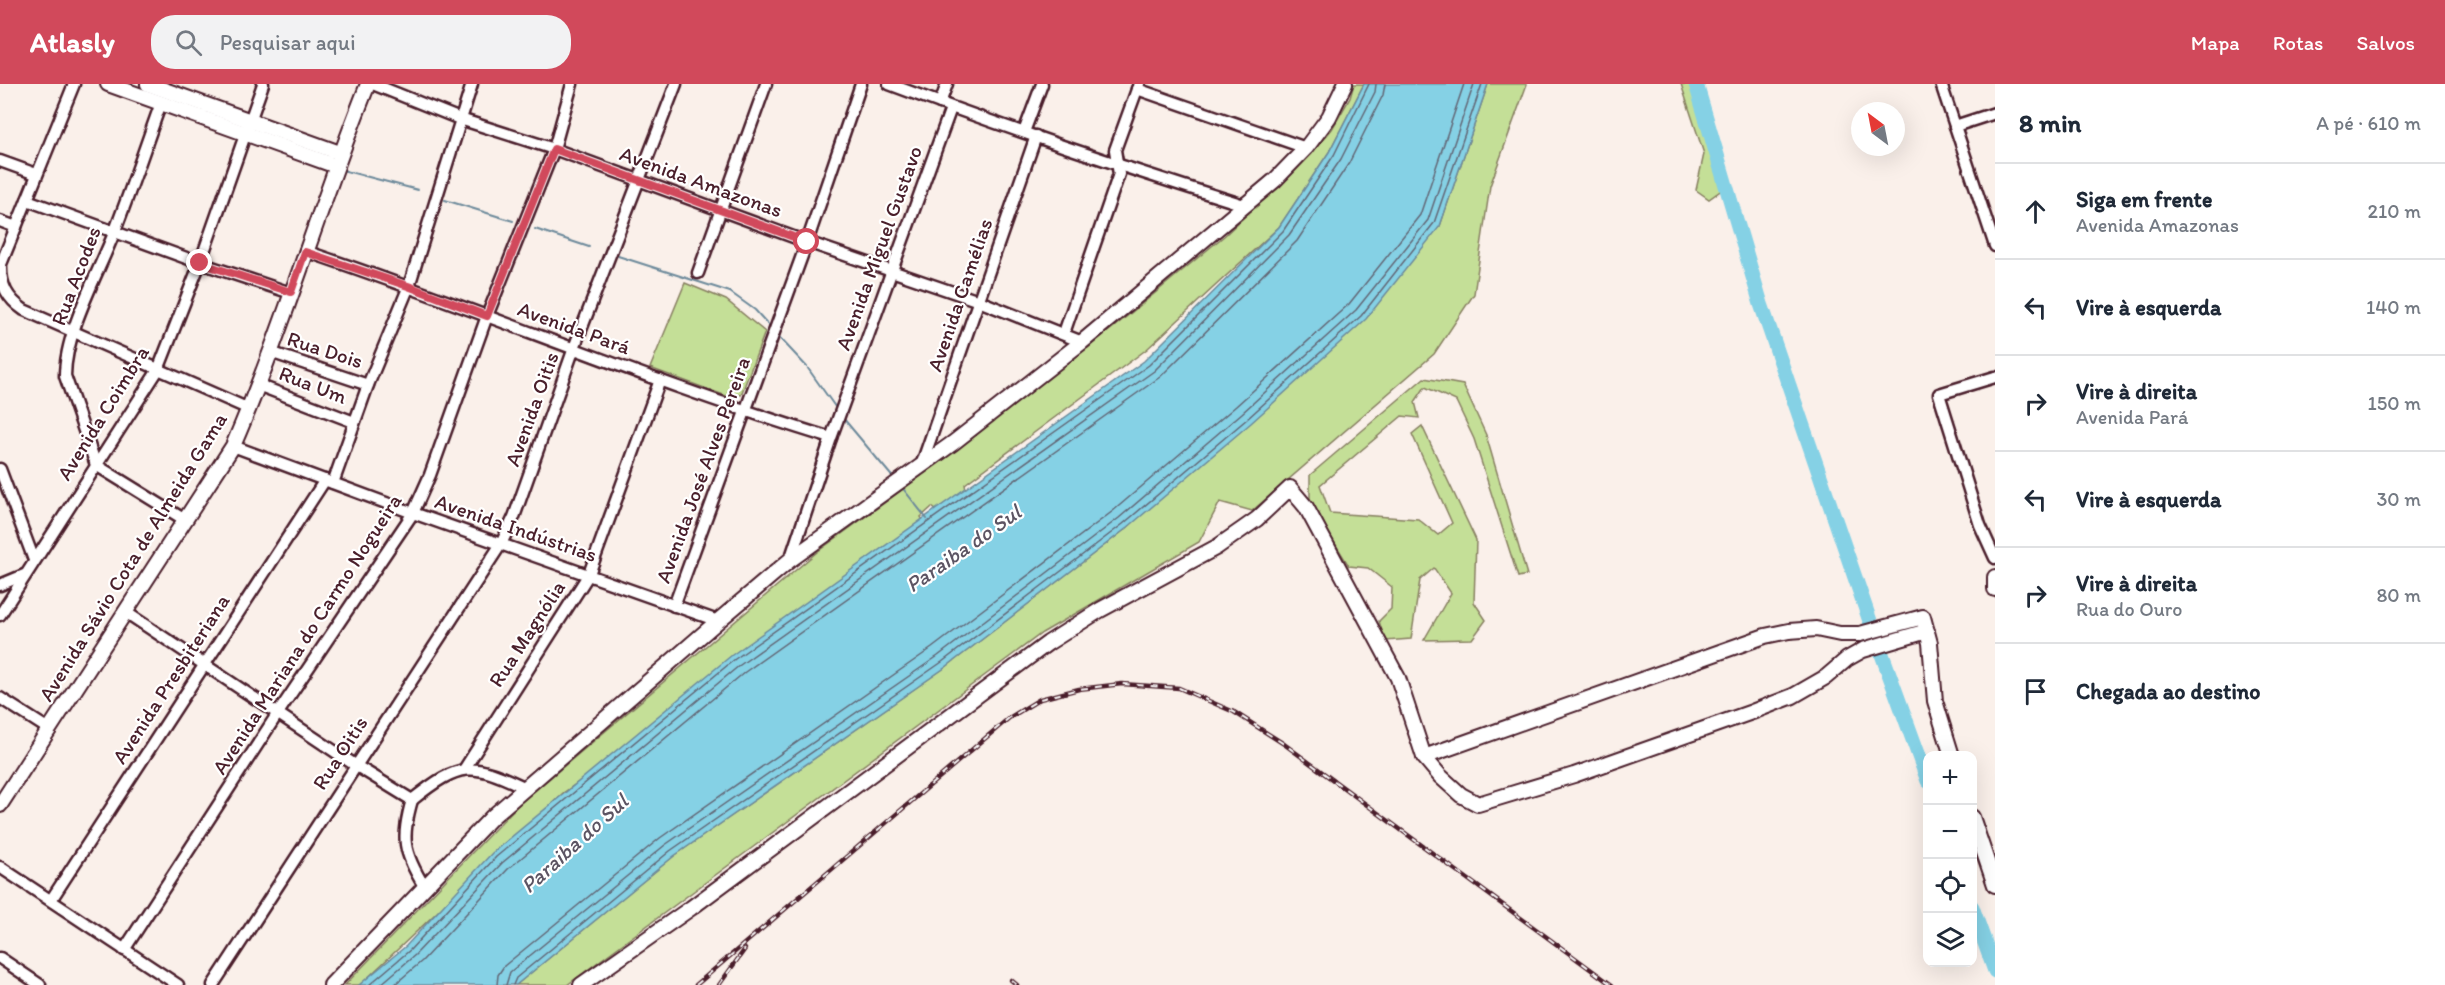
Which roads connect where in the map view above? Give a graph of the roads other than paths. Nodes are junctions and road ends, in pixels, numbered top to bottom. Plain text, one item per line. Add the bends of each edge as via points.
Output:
1 (74, 84) edge
2 (108, 84) edge
3 (263, 84) edge
4 (368, 84) edge
5 (373, 84) edge
6 (472, 84) edge
7 (572, 84) edge
8 (676, 84) edge
9 (766, 84) edge
10 (861, 84) edge
11 (889, 84) edge
12 (947, 84) edge
13 (1042, 84) edge
14 (1345, 84) edge
15 (1941, 84) edge
16 (157, 86) edge
17 (1138, 87) edge
18 (160, 104) junction
19 (946, 106) junction
20 (1995, 113) edge
21 (460, 119) junction
22 (251, 121) junction
23 (1955, 126) junction
24 (1024, 132) junction
25 (247, 134) junction
26 (1036, 136) junction
27 (1306, 148) junction
28 (554, 149) junction
29 (338, 160) junction
30 (0, 161) edge
31 (1120, 166) junction
32 (36, 174) junction
33 (639, 180) junction
34 (27, 200) junction
35 (1244, 205) junction
36 (720, 210) junction
37 (0, 221) edge
38 (16, 226) junction
39 (114, 233) junction
40 (807, 242) junction
41 (1995, 245) edge
42 (305, 252) junction
43 (200, 263) junction
44 (891, 270) junction
45 (698, 273) dead end
46 (408, 286) junction
47 (291, 292) junction
48 (979, 301) junction
49 (487, 316) junction
50 (74, 332) junction
51 (1064, 333) junction
52 (1082, 342) junction
53 (574, 348) junction
54 (270, 352) junction
55 (158, 370) junction
56 (1995, 377) edge
57 (660, 380) junction
58 (258, 385) junction
59 (368, 385) junction
60 (249, 409) junction
61 (746, 412) junction
62 (354, 422) junction
63 (831, 438) junction
64 (233, 446) junction
65 (96, 465) junction
66 (921, 466) junction
67 (0, 469) edge
68 (329, 482) junction
69 (413, 513) junction
70 (184, 520) junction
71 (501, 544) junction
72 (1995, 558) edge
73 (34, 560) junction
74 (790, 560) junction
75 (25, 574) junction
76 (589, 574) junction
77 (1995, 577) edge
78 (0, 585) edge
79 (1995, 590) edge
80 (674, 606) junction
81 (127, 613) junction
82 (0, 615) edge
83 (718, 621) junction
84 (1902, 630) junction
85 (1840, 634) junction
86 (1929, 637) junction
87 (1847, 659) junction
88 (204, 665) junction
89 (0, 698) edge
90 (278, 713) junction
91 (50, 730) junction
92 (1950, 751) edge
93 (1424, 757) junction
94 (355, 765) junction
95 (465, 768) junction
96 (526, 788) junction
97 (412, 800) junction
98 (0, 805) edge
99 (1977, 832) edge
100 (0, 867) edge
101 (1995, 885) edge
102 (424, 886) junction
103 (51, 900) junction
104 (124, 950) junction
105 (0, 958) edge
106 (40, 985) edge
107 (178, 985) edge
108 (213, 985) edge
109 (331, 985) edge
110 (582, 985) edge

1 - 32 street
2 - 18 street
3 - 22 street, Avenida Coimbra
4 - 29 street, Avenida Sávio Cota de Almeida Gama
5 - 21 street, Avenida Amazonas
6 - 21 street, Avenida Presbiteriana
7 - 28 street, Avenida Mariana do Carmo Nogueira
8 - 33 street, Avenida Oitis
9 - 36 street
10 - 40 street
11 - 19 street
12 - 19 street, Avenida Miguel Gustavo
13 - 24 street
14 - 27 street via 1329,117
15 - 23 street
16 - 22 street
17 - 27 street
17 - 31 street via 1115,150
18 - 25 street
18 - 39 street, Rua Acodes
19 - 24 street
19 - 44 street, Avenida Miguel Gustavo
20 - 23 street
21 - 28 street, Avenida Amazonas
21 - 46 street, Avenida Presbiteriana
22 - 25 street, Avenida Coimbra
22 - 29 street
23 - 41 street
24 - 26 street
25 - 29 street
25 - 43 street, Avenida Coimbra
26 - 31 street
26 - 48 street, Avenida Camélias
27 - 35 street
28 - 33 street, Avenida Amazonas
28 - 49 street, Avenida Mariana do Carmo Nogueira
29 - 42 street, Avenida Sávio Cota de Almeida Gama
30 - 32 street
31 - 35 street
31 - 51 street
32 - 34 street
33 - 36 street, Avenida Amazonas
33 - 53 street, Avenida Oitis
34 - 38 street
34 - 39 street
35 - 52 street
36 - 40 street, Avenida Amazonas
36 - 45 street
37 - 38 street
38 - 50 street via 1,264 2,286 9,300
39 - 43 street
39 - 50 street, Rua Acodes
40 - 44 street, Avenida Amazonas
40 - 61 street, Avenida José Alves Pereira
42 - 46 street, Avenida Pará
42 - 47 street, Avenida Sávio Cota de Almeida Gama
43 - 47 street
43 - 55 street, Avenida Coimbra
44 - 48 street, Avenida Amazonas
44 - 63 street, Avenida Miguel Gustavo
46 - 49 street, Avenida Pará
46 - 59 street, Avenida Presbiteriana
47 - 54 street, Avenida Sávio Cota de Almeida Gama
48 - 51 street, Avenida Amazonas
48 - 66 street, Avenida Camélias
49 - 53 street, Avenida Pará
49 - 69 street, Avenida Mariana do Carmo Nogueira
50 - 55 street
50 - 65 street, Rua Acodes via 65,376
51 - 52 street, Avenida Amazonas
52 - 66 street
53 - 57 street, Avenida Pará
53 - 71 street, Avenida Oitis
54 - 58 street, Avenida Sávio Cota de Almeida Gama
54 - 59 street, Rua Dois
55 - 60 street
55 - 65 street, Avenida Coimbra
56 - 72 street via 1939,394 1980,525
57 - 61 street, Avenida Pará
57 - 76 street, Rua Magnólia
58 - 60 street, Avenida Sávio Cota de Almeida Gama
58 - 62 street, Rua Um
59 - 62 street, Avenida Presbiteriana
60 - 64 street, Avenida Sávio Cota de Almeida Gama
61 - 63 street, Avenida Pará
61 - 80 street, Avenida José Alves Pereira
62 - 68 street, Avenida Presbiteriana
63 - 74 street
64 - 68 street, Avenida Indústrias
64 - 70 street, Avenida Sávio Cota de Almeida Gama
65 - 70 street
65 - 73 street, Avenida Coimbra
66 - 74 street
67 - 73 street
68 - 69 street, Avenida Indústrias
68 - 88 street, Avenida Presbiteriana
69 - 71 street, Avenida Indústrias
69 - 90 street, Avenida Mariana do Carmo Nogueira
70 - 81 street, Avenida Sávio Cota de Almeida Gama
71 - 76 street, Avenida Indústrias
71 - 94 street, Rua Oitis
73 - 75 street, Avenida Coimbra
74 - 83 street
75 - 78 street
75 - 82 street, Avenida Coimbra
76 - 80 street, Avenida Indústrias
76 - 95 street, Rua Magnólia
77 - 79 street
80 - 83 street, Avenida Indústrias
81 - 88 street
81 - 91 street, Avenida Sávio Cota de Almeida Gama
83 - 96 street
84 - 85 street
84 - 86 street
84 - 86 street via 1923,617
84 - 87 street
85 - 87 street
85 - 93 street via 1816,629 1765,636
86 - 92 street via 1935,701
87 - 93 street via 1793,696 1584,771 1478,804 1454,789
88 - 90 street
88 - 103 street, Avenida Presbiteriana
89 - 91 street
90 - 94 street
90 - 104 street, Avenida Mariana do Carmo Nogueira
91 - 98 street, Avenida Sávio Cota de Almeida Gama
93 - 110 street via 1398,678 1306,507 1290,488 1257,519 1218,547 1100,610 1048,643
94 - 97 street
94 - 108 street, Rua Oitis
95 - 96 street via 495,773
95 - 97 street
96 - 102 street
97 - 102 street via 404,842 412,867
99 - 101 street
100 - 103 street
102 - 109 street
103 - 104 street
104 - 107 street
105 - 106 street

